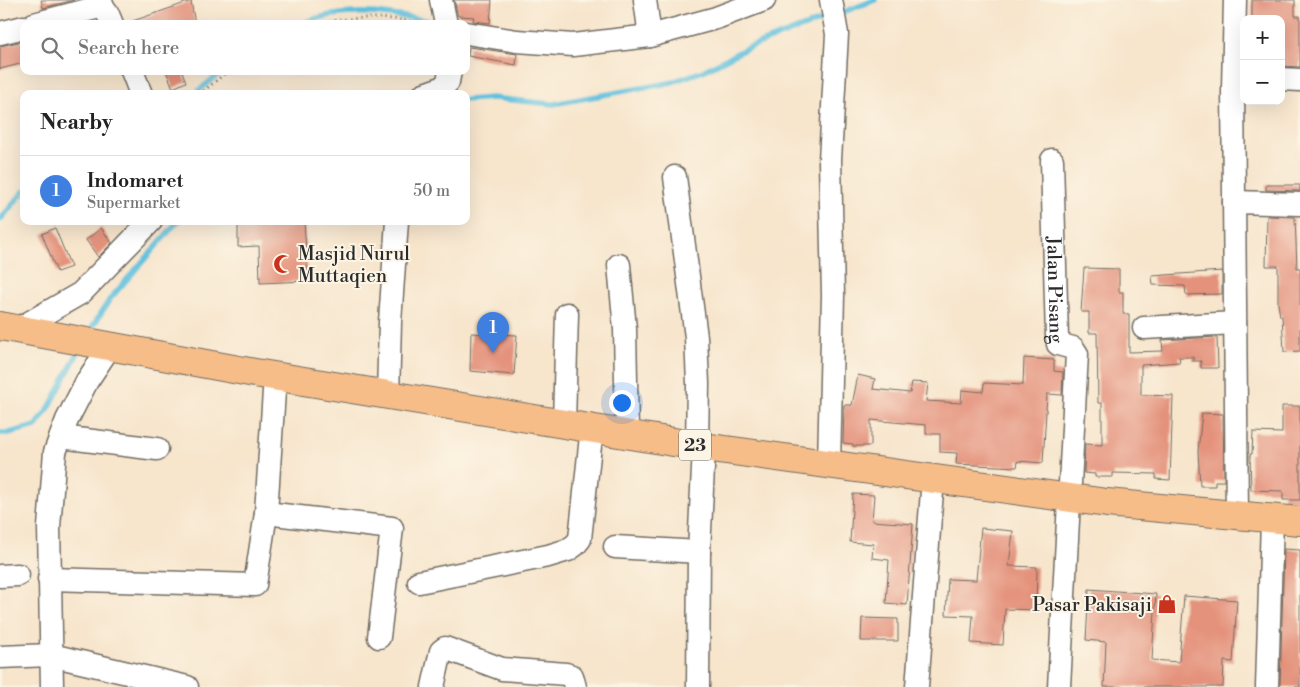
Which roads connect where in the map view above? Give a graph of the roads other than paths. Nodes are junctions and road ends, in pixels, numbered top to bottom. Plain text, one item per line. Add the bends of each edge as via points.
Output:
1 (645, 0) edge
2 (764, 0) edge
3 (831, 0) edge
4 (1235, 0) edge
5 (104, 10) edge
6 (54, 20) edge
7 (20, 27) edge
8 (0, 33) edge
9 (470, 34) edge
10 (650, 36) junction
11 (134, 75) edge
12 (449, 75) edge
13 (1239, 76) edge
14 (1285, 79) edge
15 (1300, 80) edge
16 (139, 90) edge
17 (432, 90) edge
18 (1052, 160) dead end
19 (675, 177) dead end
20 (1234, 202) junction
21 (1300, 204) edge
22 (147, 225) edge
23 (397, 225) edge
24 (619, 265) dead end
25 (567, 314) dead end
26 (1235, 323) junction
27 (9, 328) edge
28 (1144, 328) dead end
29 (101, 345) junction
30 (275, 376) junction
31 (388, 396) junction
32 (564, 423) junction
33 (592, 427) junction
34 (627, 433) junction
35 (61, 437) junction
36 (700, 446) junction
37 (157, 449) dead end
38 (829, 464) junction
39 (933, 478) junction
40 (1070, 497) junction
41 (266, 513) junction
42 (1237, 515) junction
43 (1272, 519) junction
44 (1300, 521) edge
45 (615, 547) dead end
46 (699, 552) junction
47 (49, 579) junction
48 (419, 582) dead end
49 (379, 636) dead end
50 (51, 655) junction
51 (0, 657) edge
52 (52, 687) edge
53 (187, 687) edge
54 (433, 687) edge
55 (576, 687) edge
56 (698, 687) edge
57 (917, 687) edge
58 (1059, 687) edge
59 (1267, 687) edge

1 - 10 street
2 - 10 street via 716,18
3 - 38 street via 837,34 830,160 833,295
4 - 13 street
5 - 6 street
7 - 8 street
9 - 10 street via 573,45
11 - 16 street
12 - 17 street via 448,82
13 - 20 street
14 - 15 street
18 - 40 street, Jalan Pisang via 1057,338 1058,344 1073,348 1077,354
19 - 36 street via 696,337
20 - 21 street
20 - 26 street
22 - 27 street via 80,293
23 - 31 street
24 - 34 street via 625,329
25 - 32 street
26 - 28 street
26 - 42 street
27 - 29 highway, 23
29 - 30 highway, 23
29 - 35 street
30 - 31 highway, 23
30 - 41 street
31 - 32 highway, 23
32 - 33 highway, 23
33 - 34 highway, 23
33 - 48 street via 580,539 576,545 548,556
34 - 36 highway, 23
35 - 37 street
35 - 47 street via 52,474
36 - 38 highway, 23
36 - 46 street
38 - 39 highway, 23
39 - 40 highway, 23
39 - 57 street
40 - 42 highway, 23
40 - 58 street
41 - 47 street via 256,585
41 - 49 street via 392,528
42 - 43 highway, 23
43 - 44 highway, 23
43 - 59 street
45 - 46 street
46 - 56 street
47 - 50 street
50 - 51 street
50 - 52 street
50 - 53 street
54 - 55 street via 441,651 445,648 502,669 566,674 572,676

